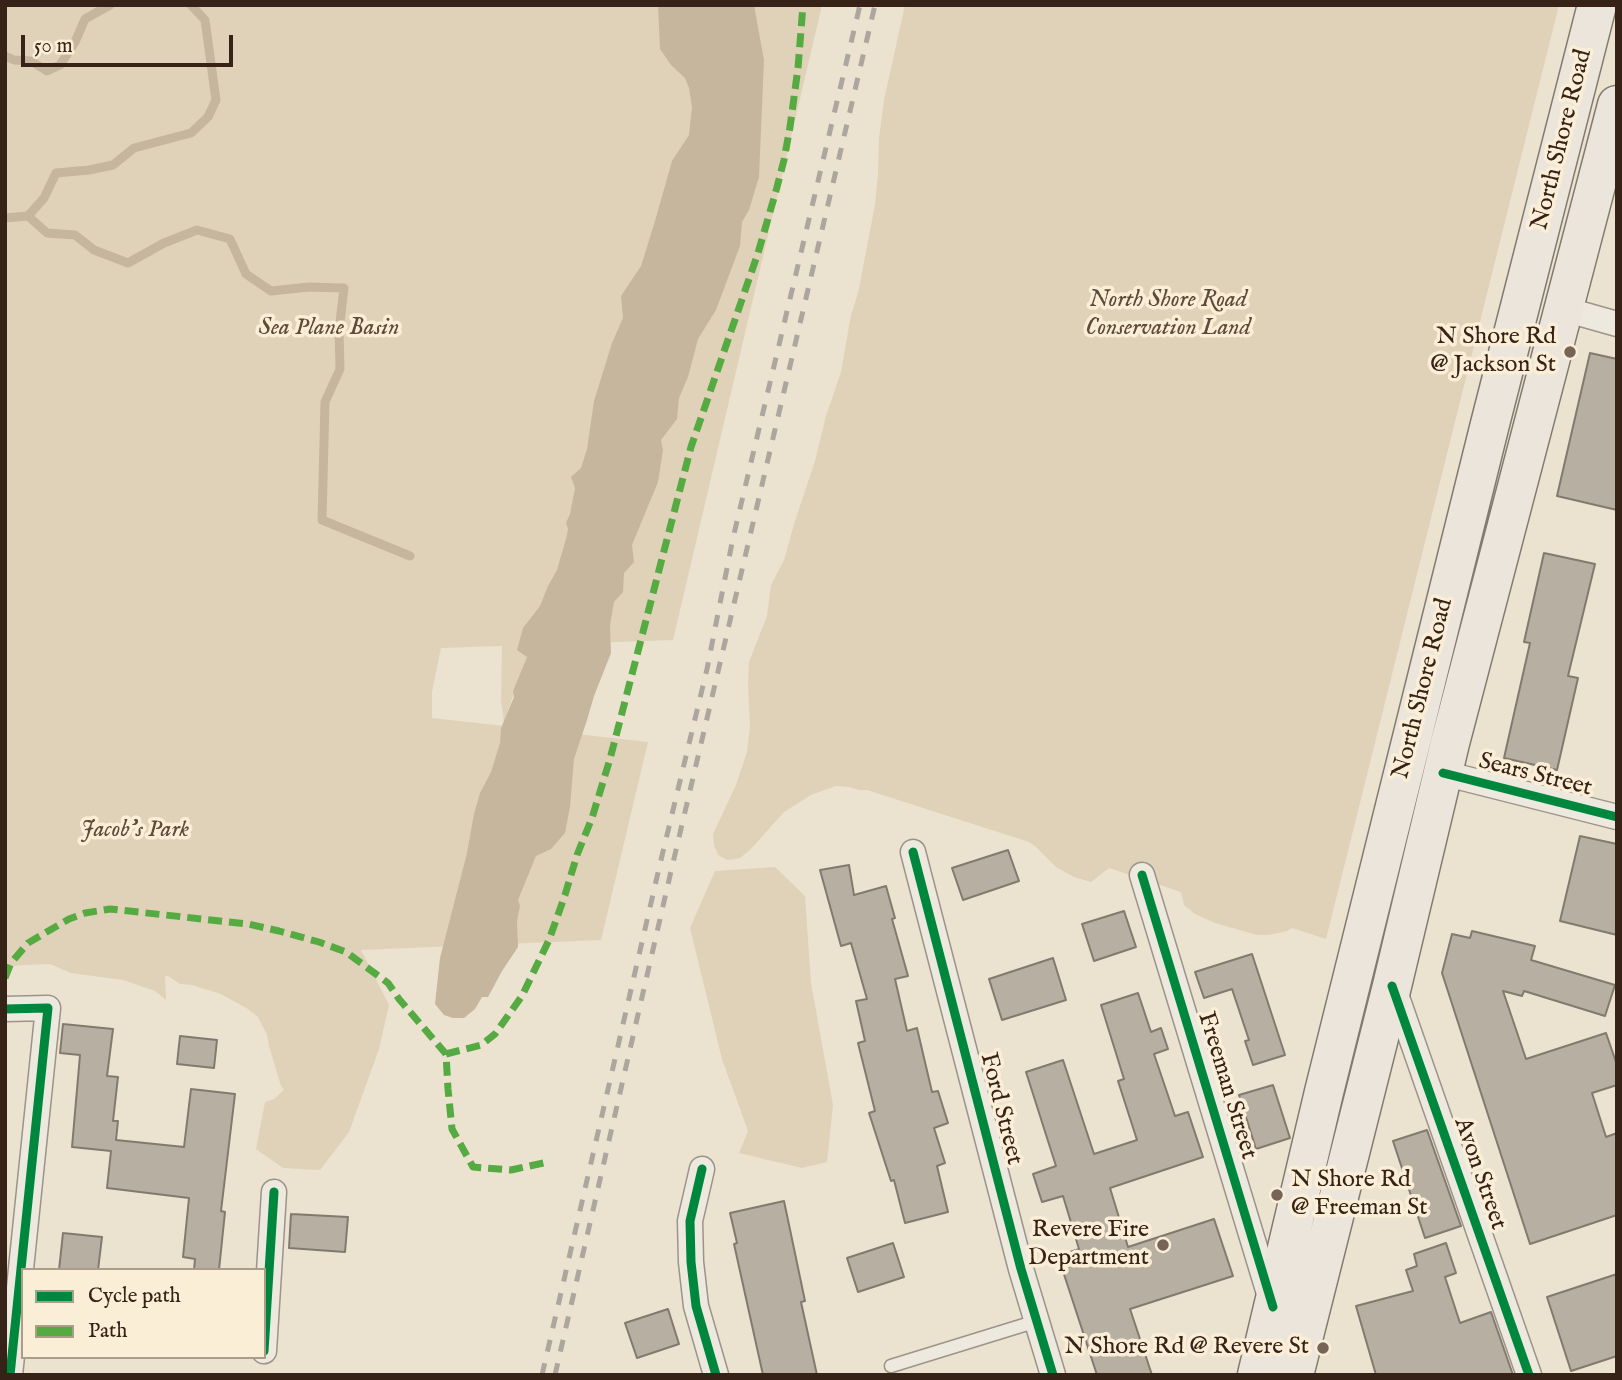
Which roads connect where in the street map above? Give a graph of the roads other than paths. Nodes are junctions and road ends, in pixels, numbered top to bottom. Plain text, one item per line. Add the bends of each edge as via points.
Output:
1 (1597, 5) edge
2 (1617, 105) edge
3 (1564, 309) junction
4 (1617, 324) edge
5 (1443, 773) junction
6 (1617, 817) edge
7 (913, 852) dead end
8 (1142, 875) dead end
9 (1392, 986) junction
10 (5, 1009) edge
11 (702, 1169) dead end
12 (274, 1192) dead end
13 (21, 1268) edge
14 (21, 1269) edge
15 (1273, 1307) junction
16 (266, 1319) edge
17 (1037, 1321) junction
18 (891, 1366) dead end
19 (10, 1375) edge
20 (716, 1375) edge
21 (1053, 1375) edge
22 (1257, 1375) edge
23 (1294, 1375) edge
24 (1529, 1375) edge

1 - 15 highway, North Shore Road
2 - 3 highway, North Shore Road
3 - 4 street
3 - 5 highway, North Shore Road
5 - 6 street, Sears Street
5 - 9 highway, North Shore Road
7 - 17 street, Ford Street
8 - 15 street, Freeman Street
9 - 23 highway, North Shore Road
9 - 24 street, Avon Street
10 - 13 street via 48,1008
11 - 20 street via 690,1221 691,1262 696,1306
12 - 16 street
14 - 19 street
15 - 22 highway, North Shore Road
17 - 18 lane
17 - 21 street, Ford Street

